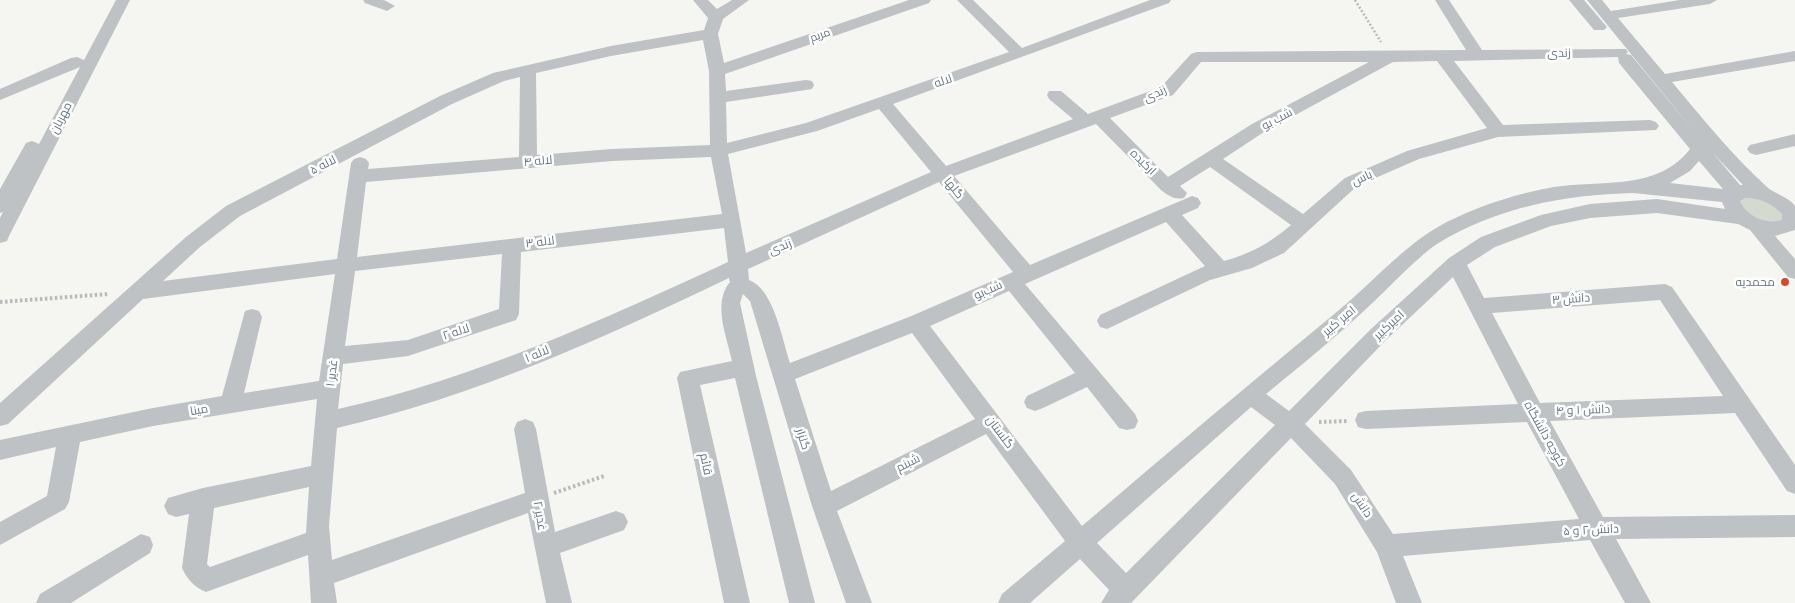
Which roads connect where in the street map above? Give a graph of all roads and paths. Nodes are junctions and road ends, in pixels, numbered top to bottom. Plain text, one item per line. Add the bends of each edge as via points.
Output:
1 (111, 0) edge
2 (123, 0) edge
3 (370, 0) edge
4 (700, 0) edge
5 (742, 0) edge
6 (924, 0) edge
7 (964, 0) edge
8 (1164, 0) edge
9 (1355, 0) edge
10 (1442, 0) edge
11 (1576, 0) edge
12 (1594, 0) edge
13 (1710, 0) edge
14 (387, 6) dead end
15 (1617, 14) dead end
16 (713, 25) junction
17 (1620, 52) junction
18 (1020, 54) junction
19 (1477, 55) junction
20 (1442, 56) junction
21 (1795, 56) edge
22 (1390, 57) junction
23 (77, 62) junction
24 (528, 71) junction
25 (717, 71) junction
26 (1671, 77) dead end
27 (806, 85) dead end
28 (0, 95) edge
29 (1055, 95) dead end
30 (718, 98) junction
31 (882, 102) junction
32 (56, 114) junction
33 (1092, 119) junction
34 (1650, 126) dead end
35 (1498, 131) junction
36 (1795, 140) edge
37 (363, 144) junction
38 (1699, 148) junction
39 (1756, 148) dead end
40 (719, 151) junction
41 (1212, 159) junction
42 (528, 162) junction
43 (21, 168) junction
44 (942, 174) junction
45 (0, 176) edge
46 (358, 176) junction
47 (1167, 186) junction
48 (1632, 187) junction
49 (1762, 193) junction
50 (1734, 195) junction
51 (1787, 201) edge
52 (1192, 203) joint
53 (0, 206) edge
54 (1169, 213) junction
55 (732, 220) junction
56 (1750, 221) junction
57 (1304, 224) junction
58 (1792, 227) edge
59 (0, 236) edge
60 (512, 245) junction
61 (1456, 263) junction
62 (347, 265) junction
63 (1220, 270) junction
64 (1795, 272) edge
65 (739, 274) junction
66 (1019, 277) junction
67 (137, 292) junction
68 (0, 302) edge
69 (1477, 306) junction
70 (252, 317) dead end
71 (1106, 321) dead end
72 (916, 323) junction
73 (334, 356) junction
74 (743, 368) junction
75 (784, 375) junction
76 (1090, 376) junction
77 (329, 388) junction
78 (1250, 396) junction
79 (1035, 402) dead end
80 (231, 404) junction
81 (1740, 404) junction
82 (1533, 412) junction
83 (0, 417) edge
84 (1366, 420) joint
85 (327, 421) junction
86 (991, 421) junction
87 (1127, 421) dead end
88 (1291, 424) junction
89 (525, 429) dead end
90 (70, 435) junction
91 (0, 450) edge
92 (322, 474) junction
93 (604, 476) dead end
94 (1795, 484) edge
95 (203, 499) junction
96 (537, 499) junction
97 (176, 506) dead end
98 (824, 506) junction
99 (616, 522) dead end
100 (1795, 526) edge
101 (1598, 528) junction
102 (0, 534) edge
103 (318, 540) junction
104 (1081, 543) junction
105 (141, 546) dead end
106 (546, 546) junction
107 (1387, 546) junction
108 (320, 576) junction
109 (1119, 596) edge
110 (49, 603) edge
111 (324, 603) edge
112 (559, 603) edge
113 (737, 603) edge
114 (802, 603) edge
115 (859, 603) edge
116 (1011, 603) edge
117 (1409, 603) edge
118 (1638, 603) edge

1 - 23 street, مهربان
2 - 32 street, مهربان
3 - 14 street
4 - 16 street
5 - 16 street
6 - 25 street, مریم
7 - 18 street
8 - 18 street, لاله
9 - 22 path
10 - 19 street
11 - 17 street
12 - 49 street via 1717,147
13 - 15 street
16 - 24 street, لاله ۵
16 - 25 street
17 - 19 street, زندی
17 - 38 street
18 - 31 street, لاله
19 - 20 street, زندی
20 - 22 street, زندی
20 - 35 street
21 - 26 street
22 - 33 street, زندی via 1197,57 1167,91
22 - 41 street, شب بو via 1258,128
23 - 28 street
23 - 32 street, مهربان
24 - 37 street, لاله ۵ via 499,78 446,100
24 - 42 street
25 - 30 street
27 - 30 street
29 - 33 street, ارکیده
30 - 40 street
31 - 40 street, لاله via 811,127
31 - 44 street, گلها
32 - 43 street, مهربان
32 - 59 street, مهربان
33 - 44 street, زندی
33 - 47 street, ارکیده
34 - 35 street, یاس
35 - 57 street, یاس via 1413,155 1351,182
36 - 39 street
37 - 46 street, غدیر ۱
37 - 67 street, لاله ۵ via 233,211
38 - 48 street via 1692,160 1670,176
38 - 50 street
40 - 42 street, لاله ۴
40 - 55 street
41 - 47 street, شب بو
41 - 57 street
42 - 46 street, لاله ۴
43 - 45 street
43 - 53 street, مهربان
44 - 65 street, زندی
44 - 66 street, گلها
46 - 62 street, غدیر ۱
47 - 52 street, ارکیده
48 - 50 street, امیر کبیر
48 - 78 street, امیر کبیر via 1572,192 1518,203 1486,212 1443,231
49 - 50 street, امیر کبیر via 1752,191
49 - 51 street
50 - 56 street via 1732,205
51 - 58 street
52 - 54 street, شب‌بو
54 - 63 street
54 - 66 street, شب‌بو
55 - 60 street, لاله ۳
55 - 65 street
56 - 58 street, امیرکبیر via 1774,229
56 - 61 street, امیرکبیر via 1657,206 1590,211 1531,224 1488,242
56 - 64 street
57 - 63 street, یاس via 1277,248
60 - 62 street, لاله ۳
60 - 73 street, لاله ۲ via 509,314 408,348
61 - 69 street, کوچه دانشگاه
61 - 88 street, امیرکبیر via 1378,335
62 - 67 street, لاله ۳
62 - 73 street, غدیر ۱
63 - 71 street, یاس via 1204,274
65 - 74 street via 730,303
65 - 75 street, گلزار via 758,298
65 - 85 street, لاله ۱ via 471,380 372,411
66 - 72 street, شب‌بو
66 - 76 street, گلها
67 - 68 path
67 - 83 street, لاله ۵
69 - 81 street, دانش ۳ via 1665,292
69 - 82 street, کوچه دانشگاه
70 - 80 street
72 - 75 street, شب‌بو
72 - 86 street, گلستان
73 - 77 street, غدیر ۱
74 - 113 street, قائم via 688,378
74 - 114 street
75 - 98 street, گلزار
76 - 79 street
76 - 87 street, گلها
77 - 80 street, مینا
77 - 85 street, غدیر ۱
78 - 88 street, دانش
78 - 104 street, امیر کبیر
80 - 90 street, مینا
81 - 82 street, دانش ۱ و ۴
81 - 94 street
82 - 84 street, دانش ۱ و ۴
82 - 101 street, کوچه دانشگاه
84 - 88 path
85 - 92 street, غدیر ۱
86 - 98 street, شبنم
86 - 104 street, گلستان
88 - 107 street, دانش via 1343,477
88 - 109 street, امیرکبیر
89 - 96 street, غدیر ۲
90 - 91 street, مینا
90 - 102 street via 57,502
92 - 95 street
92 - 103 street, غدیر ۱
93 - 96 path
95 - 97 street
95 - 103 street via 194,568 206,580
96 - 106 street, غدیر ۲
96 - 108 street
98 - 115 street, گلزار
99 - 106 street
100 - 101 street, دانش ۲ و ۵
101 - 107 street, دانش ۲ و ۵
101 - 118 street, کوچه دانشگاه
103 - 108 street, غدیر ۱
104 - 109 street, گلستان
104 - 116 street, امیر کبیر
105 - 110 street
106 - 112 street, غدیر ۲
107 - 117 street, دانش
108 - 111 street, غدیر ۱

